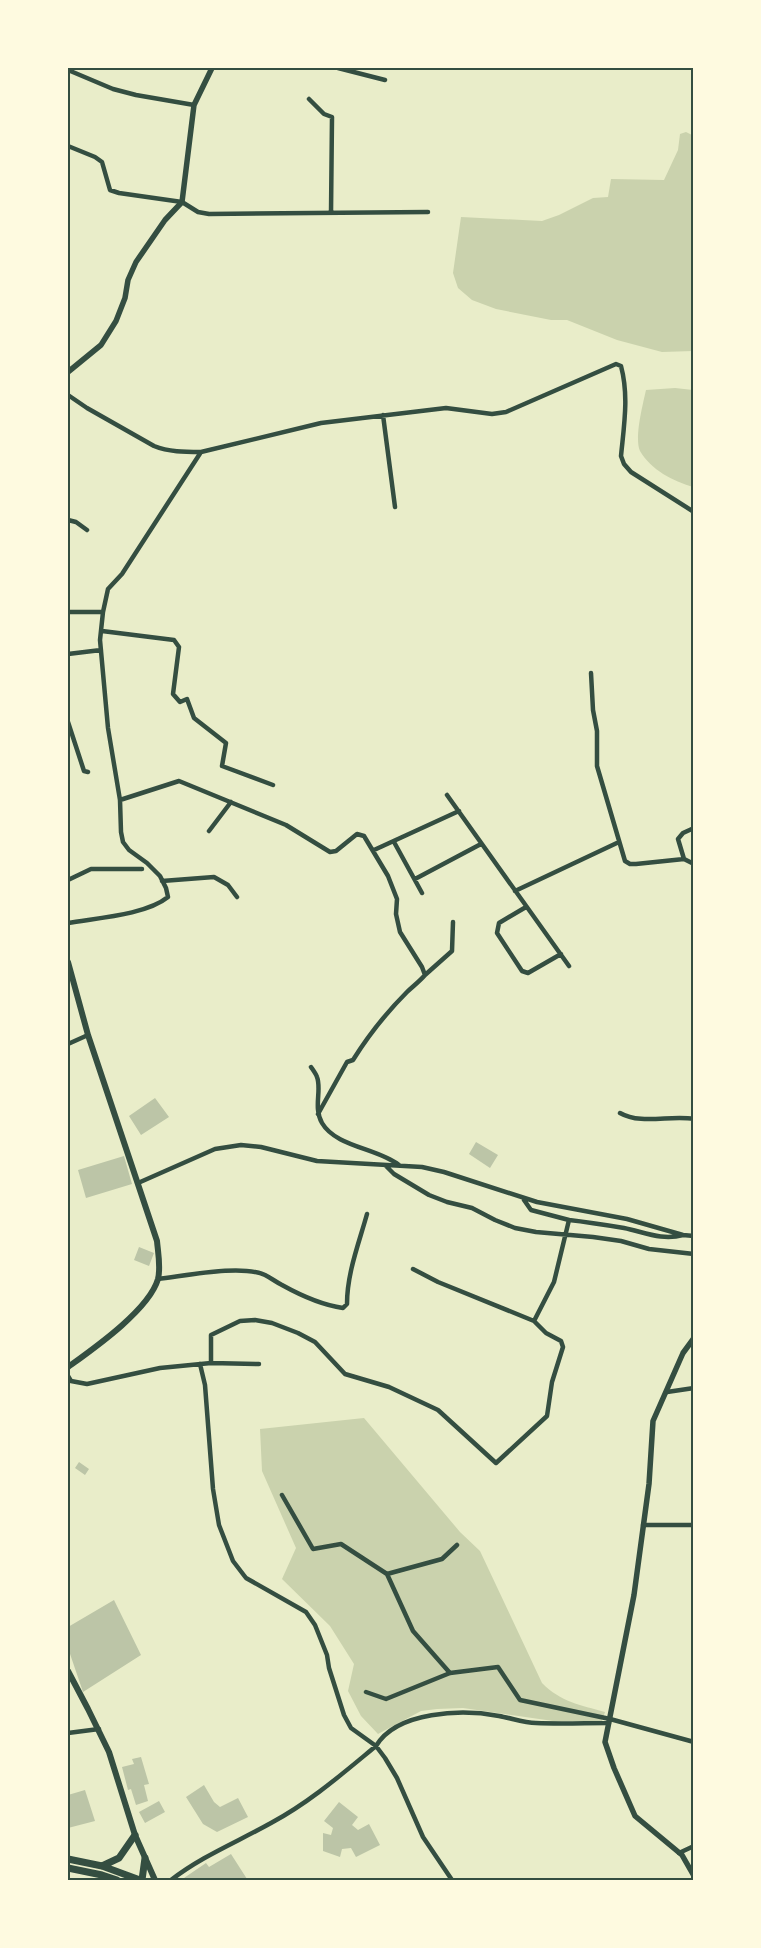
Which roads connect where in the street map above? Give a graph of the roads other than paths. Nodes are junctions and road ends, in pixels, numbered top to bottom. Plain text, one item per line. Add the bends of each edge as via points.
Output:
1 (212, 68) edge
2 (338, 68) edge
3 (68, 70) edge
4 (385, 80) dead end
5 (309, 99) dead end
6 (194, 106) junction
7 (68, 146) edge
8 (182, 202) junction
9 (428, 212) dead end
10 (331, 214) junction
11 (68, 372) edge
12 (68, 394) edge
13 (383, 415) junction
14 (200, 452) junction
15 (395, 507) dead end
16 (694, 512) edge
17 (68, 520) edge
18 (86, 530) dead end
19 (68, 612) edge
20 (103, 612) junction
21 (102, 631) junction
22 (101, 650) junction
23 (68, 654) edge
24 (591, 673) dead end
25 (68, 722) edge
26 (88, 772) dead end
27 (273, 784) dead end
28 (447, 795) dead end
29 (120, 800) junction
30 (232, 802) junction
31 (459, 812) junction
32 (694, 828) edge
33 (209, 831) dead end
34 (394, 842) junction
35 (619, 842) junction
36 (482, 844) junction
37 (374, 850) junction
38 (684, 859) junction
39 (694, 864) edge
40 (142, 869) dead end
41 (415, 879) junction
42 (68, 880) edge
43 (162, 880) junction
44 (515, 891) junction
45 (422, 893) dead end
46 (237, 897) dead end
47 (526, 906) junction
48 (68, 922) edge
49 (453, 922) dead end
50 (561, 954) junction
51 (68, 962) edge
52 (569, 966) dead end
53 (424, 975) junction
54 (88, 1035) junction
55 (68, 1044) edge
56 (311, 1067) dead end
57 (620, 1113) dead end
58 (318, 1114) junction
59 (694, 1118) edge
60 (399, 1165) junction
61 (386, 1166) junction
62 (138, 1184) junction
63 (521, 1198) junction
64 (368, 1214) dead end
65 (569, 1220) junction
66 (565, 1234) junction
67 (682, 1235) junction
68 (694, 1236) edge
69 (694, 1254) edge
70 (413, 1269) dead end
71 (158, 1279) junction
72 (534, 1320) junction
73 (694, 1338) edge
74 (211, 1363) junction
75 (200, 1364) junction
76 (259, 1364) dead end
77 (68, 1367) edge
78 (68, 1376) edge
79 (694, 1388) edge
80 (666, 1392) junction
81 (282, 1495) dead end
82 (643, 1525) junction
83 (694, 1525) edge
84 (457, 1546) dead end
85 (387, 1574) junction
86 (68, 1672) edge
87 (450, 1673) junction
88 (366, 1692) dead end
89 (609, 1721) junction
90 (99, 1730) junction
91 (68, 1734) edge
92 (694, 1742) edge
93 (376, 1746) junction
94 (135, 1834) junction
95 (694, 1846) edge
96 (679, 1853) junction
97 (145, 1858) junction
98 (68, 1859) edge
99 (102, 1866) junction
100 (68, 1868) edge
101 (694, 1876) edge
102 (117, 1880) edge
103 (141, 1880) edge
104 (155, 1880) edge
105 (171, 1880) edge
106 (452, 1880) edge

1 - 6 street
2 - 4 street
3 - 6 street via 136,96
5 - 10 street via 332,118
6 - 8 street
7 - 8 street via 102,162 110,190
8 - 10 street via 198,212 209,214
8 - 11 street via 165,220 136,262 116,320 101,344
9 - 10 street
12 - 14 street via 154,446 164,450
13 - 14 street via 322,423
13 - 15 street
13 - 16 street via 446,408 492,414 506,412 616,364 621,366 625,389 621,456 624,464
14 - 20 street via 122,574 108,589
17 - 18 street
19 - 20 street
20 - 21 street
21 - 22 street
21 - 27 street via 174,640 178,647 173,694 180,702 187,699 194,718 226,743 222,766
22 - 23 street
22 - 29 street via 108,728
24 - 35 street via 597,766
25 - 26 street via 84,771
28 - 31 street
29 - 30 street via 179,781
29 - 43 street via 124,842
30 - 33 street
30 - 37 street via 286,825 330,852 357,834 364,836
31 - 34 street
31 - 36 street
32 - 38 street via 683,832 678,839
34 - 37 street
34 - 41 street
35 - 38 street via 625,861 630,864
35 - 44 street
36 - 41 street
36 - 44 street
37 - 53 street via 397,899 400,932
38 - 39 street
40 - 42 street via 90,869
41 - 45 street
43 - 46 street via 214,878 228,885
43 - 48 street via 168,897 161,902 118,915
44 - 47 street
47 - 50 street
47 - 50 street via 499,923 497,933 522,970 528,973
49 - 53 street via 452,951
50 - 52 street
51 - 54 main road
53 - 58 street via 369,1035 353,1060 347,1062
54 - 55 street
54 - 62 main road
56 - 58 street via 318,1077
57 - 59 street via 641,1119
58 - 60 street via 329,1132 338,1138
60 - 61 street
60 - 63 street via 444,1172
61 - 62 street via 317,1161 241,1145 215,1149
61 - 66 street via 394,1174 446,1202 472,1208 515,1228
62 - 71 main road via 157,1241
63 - 65 street via 531,1210
63 - 67 street via 627,1219
64 - 71 street via 347,1288 347,1304 343,1308 314,1300 265,1275 250,1271
65 - 66 street
65 - 67 street via 658,1237
66 - 69 street
66 - 72 street via 554,1282
67 - 68 street
70 - 72 street
71 - 77 main road via 144,1302 122,1325
72 - 74 street via 546,1333 561,1341 562,1347 547,1416 496,1463 438,1410 389,1387 345,1374 314,1342 298,1333 254,1320 240,1321 211,1335
73 - 80 street via 682,1353
74 - 75 street
74 - 76 street
75 - 78 street via 160,1368 87,1384 71,1381
75 - 93 street via 205,1385 213,1489 220,1525 233,1561 246,1578 306,1612 327,1655 328,1668 344,1715 351,1728
79 - 80 street
80 - 82 street via 653,1421
81 - 85 street via 313,1549 341,1544
82 - 83 street
82 - 89 street via 634,1595
84 - 85 street via 442,1559
85 - 87 street via 413,1631
86 - 90 main road
87 - 88 street via 386,1699
87 - 89 street via 498,1667 520,1700
89 - 92 street
89 - 93 street via 535,1723 498,1715 441,1714 418,1717 382,1736
89 - 96 street via 605,1742 634,1816
90 - 91 street
90 - 94 main road
93 - 105 street via 314,1797 272,1823 201,1858
93 - 106 street via 397,1778 423,1838
94 - 97 main road
94 - 99 main road via 119,1858
95 - 96 street
96 - 101 street
97 - 103 main road
97 - 104 main road
98 - 99 main road
99 - 103 main road
100 - 102 main road

